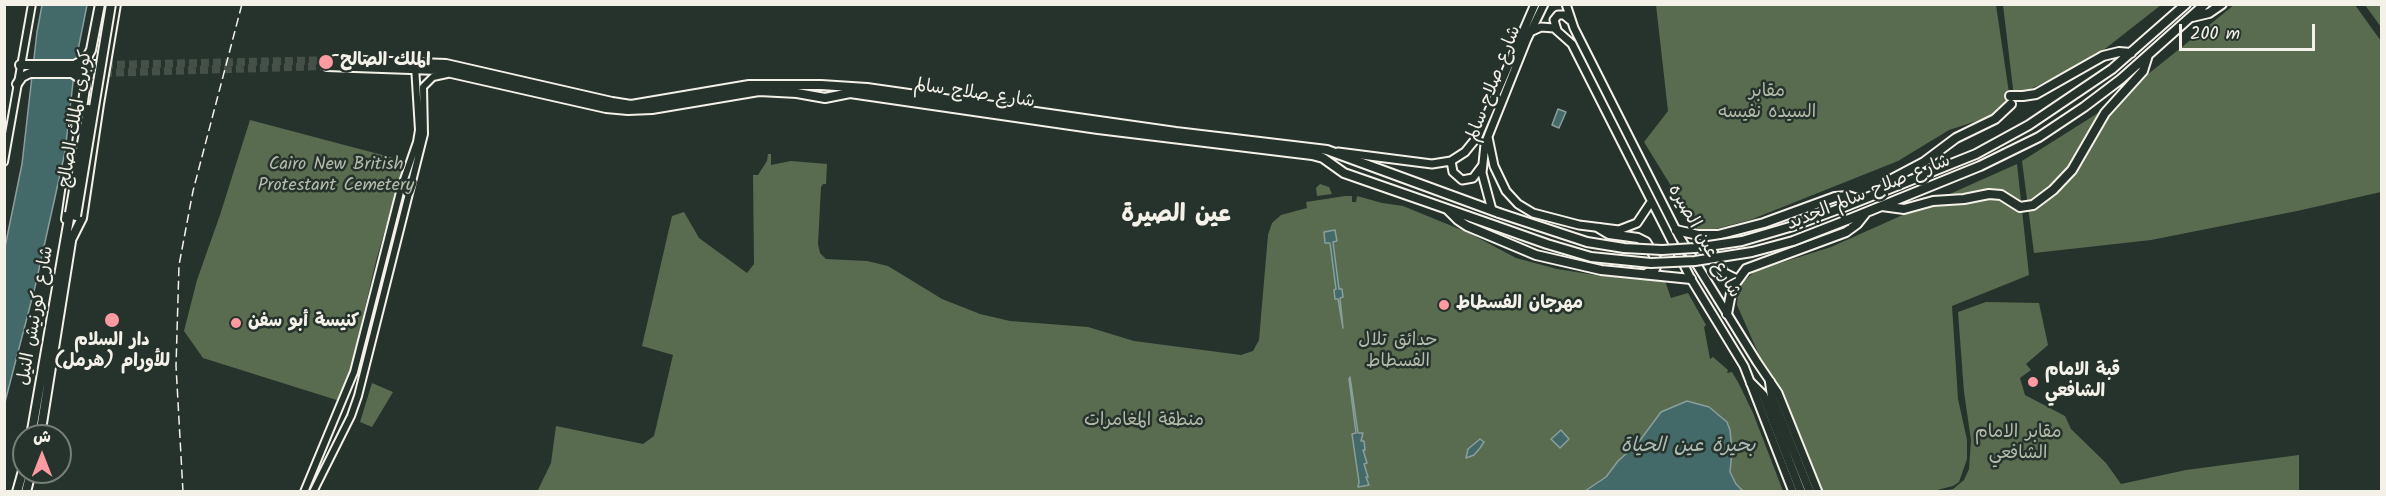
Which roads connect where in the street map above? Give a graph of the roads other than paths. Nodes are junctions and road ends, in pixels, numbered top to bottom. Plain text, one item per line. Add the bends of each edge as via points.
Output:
1 (32, 4) edge
2 (100, 4) edge
3 (109, 4) edge
4 (116, 4) edge
5 (1535, 4) edge
6 (1544, 4) edge
7 (1566, 4) edge
8 (2186, 4) edge
9 (2222, 4) edge
10 (2202, 7) edge
11 (2178, 8) edge
12 (2190, 18) junction
13 (1570, 20) junction
14 (1557, 30) junction
15 (95, 32) junction
16 (1530, 32) junction
17 (111, 34) junction
18 (2131, 52) junction
19 (2148, 55) junction
20 (336, 60) tunnel mouth
21 (414, 65) junction
22 (327, 66) tunnel mouth
23 (439, 67) junction
24 (28, 68) junction
25 (79, 68) junction
26 (104, 69) junction
27 (456, 73) junction
28 (17, 84) joint
29 (821, 85) junction
30 (2010, 96) dead end
31 (820, 97) junction
32 (83, 101) junction
33 (99, 104) junction
34 (2012, 105) dead end
35 (1488, 137) junction
36 (1327, 150) junction
37 (1451, 161) junction
38 (4, 162) edge
39 (1482, 166) junction
40 (1879, 194) junction
41 (1861, 200) junction
42 (1651, 202) junction
43 (1882, 206) junction
44 (1448, 209) junction
45 (1496, 212) junction
46 (1865, 213) junction
47 (1496, 226) joint
48 (1599, 228) junction
49 (1676, 230) junction
50 (1710, 236) junction
51 (69, 238) junction
52 (1643, 274) junction
53 (1691, 279) junction
54 (1736, 279) junction
55 (1727, 314) junction
56 (1770, 382) junction
57 (1751, 383) junction
58 (341, 407) junction
59 (353, 411) junction
60 (33, 424) edge
61 (42, 424) edge
62 (304, 492) edge
63 (313, 492) edge
64 (1793, 492) edge
65 (1801, 492) edge
66 (1810, 492) edge
67 (1818, 492) edge

1 - 24 main road
2 - 15 highway
3 - 51 highway, كوبرى الملك الصالح, bridge
4 - 17 highway
5 - 37 main road, شارع صلاح سالم via 1478,136
6 - 16 main road, شارع صلاح سالم
7 - 13 main road, شارع عين الصيره
8 - 11 highway, شارع صلاح سالم الجديد
9 - 12 highway via 2209,13
10 - 12 highway, شارع صلاح سالم الجديد
11 - 18 highway, شارع صلاح سالم الجديد
12 - 19 highway, شارع صلاح سالم الجديد
13 - 14 main road via 1562,14 1556,17
13 - 49 main road, شارع عين الصيره
14 - 16 main road via 1545,26
14 - 42 main road, شارع عين الصيره via 1572,44
15 - 17 highway
15 - 25 highway via 91,50
16 - 35 main road, شارع صلاح سالم
17 - 26 highway
18 - 30 highway via 2103,57 2036,94
18 - 40 highway, شارع صلاح سالم الجديد via 2062,104 2011,135 1976,154
19 - 43 highway, شارع صلاح سالم الجديد via 2084,107 2039,137
19 - 43 highway via 2143,71 2105,113 2072,170 2033,205 2020,207 2001,195 1989,194 1904,209
20 - 21 highway
21 - 22 highway
21 - 23 highway
21 - 58 main road via 417,142
23 - 27 highway, شارع صلاح سالم
23 - 29 highway, شارع صلاح سالم via 631,105 749,85
24 - 25 highway
24 - 28 highway
25 - 26 highway
25 - 26 highway
25 - 32 highway via 85,84
26 - 33 highway
27 - 31 highway, شارع صلاح سالم via 621,110 652,109 759,92
27 - 59 main road via 433,77 423,87 424,134
28 - 38 main road
29 - 31 highway
29 - 36 highway, شارع صلاح سالم
31 - 44 highway, شارع صلاح سالم via 850,93 1312,155 1344,173
32 - 33 highway via 92,99
32 - 51 highway via 67,204
33 - 51 highway via 82,218
34 - 40 highway via 1995,119 1956,138 1924,162 1888,181
35 - 39 main road, شارع صلاح سالم
35 - 48 main road via 1496,173 1518,204 1550,218
36 - 37 main road, شارع صلاح سالم via 1419,163
36 - 45 highway, شارع صلاح سالم
37 - 39 main road via 1453,172 1462,180 1473,178
39 - 45 main road, شارع صلاح سالم via 1484,186
40 - 41 highway, شارع صلاح سالم الجديد
41 - 45 highway, شارع صلاح سالم الجديد, bridge via 1742,241 1662,250 1587,242
41 - 50 highway via 1835,197 1764,223
42 - 48 main road via 1640,220 1630,227
42 - 53 main road, شارع عين الصيره
43 - 46 highway, شارع صلاح سالم الجديد
44 - 47 highway, شارع صلاح سالم
44 - 52 highway via 1462,224 1528,252 1600,270
46 - 47 highway, شارع صلاح سالم الجديد, bridge via 1752,252 1651,263 1583,255
46 - 54 highway via 1846,232 1754,265
48 - 52 highway via 1646,243 1658,262 1654,270
49 - 50 highway
49 - 55 main road, شارع عين الصيره
50 - 54 highway via 1724,273
51 - 60 highway, شارع كورنيش النيل
51 - 61 highway, شارع كورنيش النيل
52 - 53 highway
53 - 57 main road, شارع عين الصيره
54 - 55 highway
55 - 56 main road, شارع عين الصيره
56 - 66 highway via 1772,397
56 - 67 main road, شارع عين الصيره
57 - 64 main road, شارع عين الصيره
57 - 65 highway via 1763,395
58 - 59 main road
58 - 62 main road
59 - 63 main road

